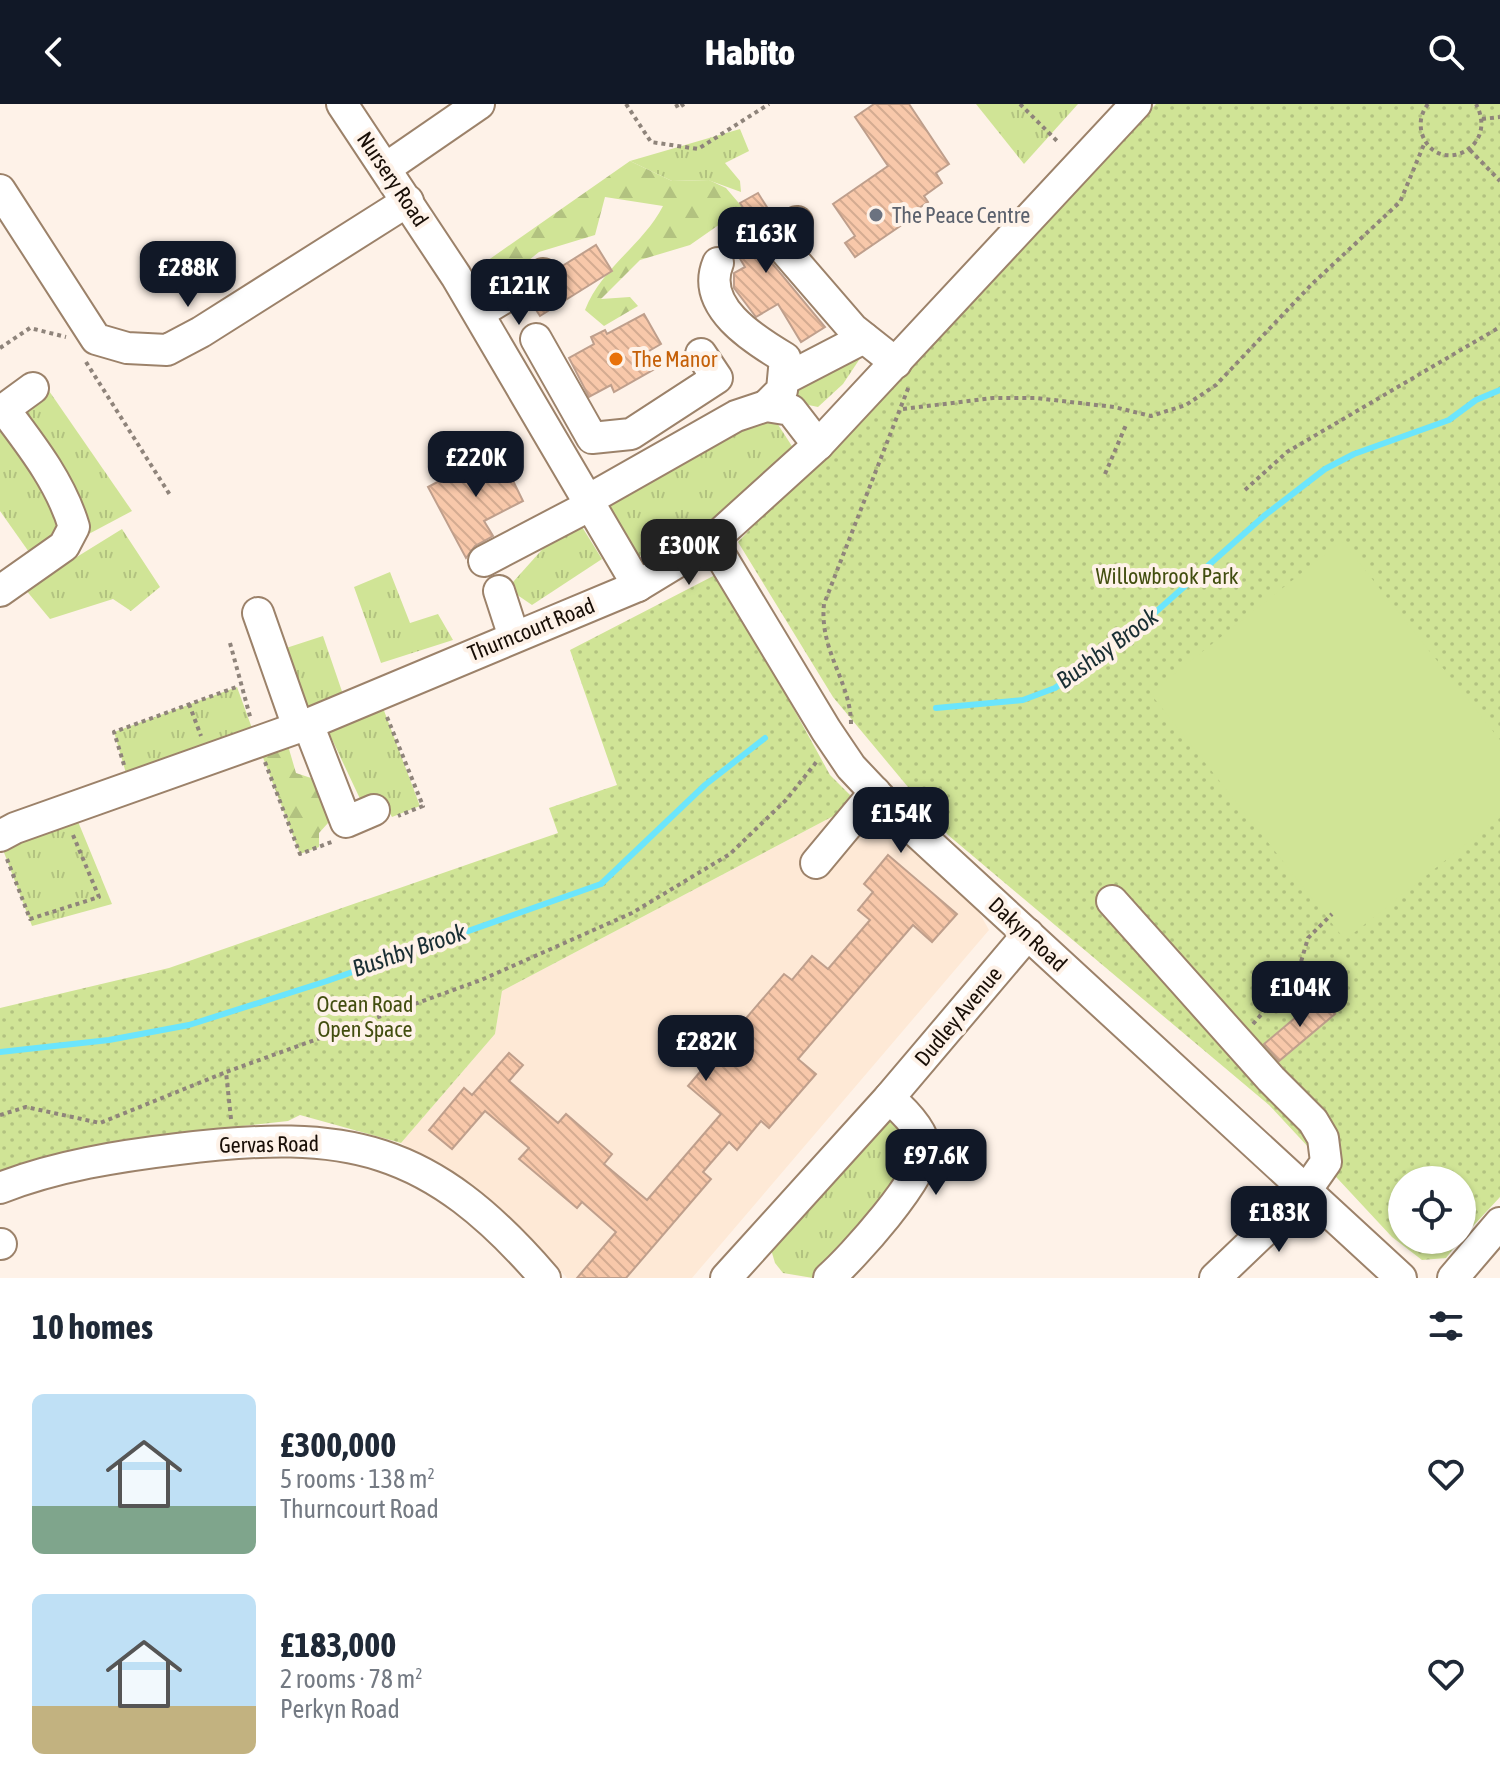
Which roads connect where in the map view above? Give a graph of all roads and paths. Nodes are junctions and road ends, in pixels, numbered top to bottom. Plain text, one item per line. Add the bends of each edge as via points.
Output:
1 (342, 104) edge
2 (479, 104) edge
3 (626, 104) edge
4 (676, 104) edge
5 (684, 104) edge
6 (769, 104) edge
7 (1136, 104) edge
8 (1428, 104) edge
9 (1476, 104) edge
10 (1023, 105) edge
11 (1500, 117) edge
12 (1482, 119) junction
13 (1058, 142) dead end
14 (1425, 142) junction
15 (1470, 150) junction
16 (386, 168) junction
17 (1500, 181) edge
18 (408, 201) junction
19 (5, 211) edge
20 (797, 222) dead end
21 (718, 263) dead end
22 (543, 274) dead end
23 (479, 313) junction
24 (1500, 327) edge
25 (71, 338) dead end
26 (864, 338) junction
27 (536, 339) dead end
28 (0, 348) edge
29 (79, 351) dead end
30 (701, 354) dead end
31 (903, 373) junction
32 (785, 379) junction
33 (33, 388) dead end
34 (766, 406) junction
35 (903, 409) junction
36 (2, 411) edge
37 (1126, 425) dead end
38 (818, 445) junction
39 (1105, 474) dead end
40 (1245, 490) dead end
41 (170, 495) dead end
42 (588, 504) junction
43 (712, 541) junction
44 (484, 561) dead end
45 (638, 586) junction
46 (0, 591) edge
47 (499, 591) dead end
48 (258, 613) dead end
49 (514, 637) junction
50 (230, 643) dead end
51 (239, 686) dead end
52 (189, 704) junction
53 (303, 726) junction
54 (838, 735) junction
55 (257, 742) junction
56 (210, 759) junction
57 (130, 787) junction
58 (875, 792) junction
59 (374, 810) dead end
60 (63, 811) junction
61 (5, 831) edge
62 (816, 863) dead end
63 (1112, 901) dead end
64 (1332, 914) dead end
65 (1028, 934) junction
66 (1237, 1042) junction
67 (226, 1072) junction
68 (889, 1098) junction
69 (0, 1115) edge
70 (231, 1141) junction
71 (0, 1188) edge
72 (1305, 1192) junction
73 (1500, 1223) edge
74 (545, 1278) edge
75 (726, 1278) edge
76 (829, 1278) edge
77 (1215, 1278) edge
78 (1401, 1278) edge
79 (1453, 1278) edge

1 - 16 street, Nursery Road
2 - 16 street
3 - 6 path via 651,142 698,149
4 - 5 path
7 - 31 street, Thurncourt Road
8 - 14 path via 1421,118
9 - 12 path
10 - 13 path
11 - 12 path
12 - 15 path via 1481,135
14 - 15 path via 1446,155
14 - 35 path via 1400,202 1216,385 1186,405 1151,416 1036,398
15 - 17 path
16 - 18 street, Nursery Road
18 - 19 street via 167,350 127,348 96,339
18 - 23 street, Nursery Road
20 - 26 street via 776,240
21 - 32 street via 712,277 718,296 737,326 785,358
22 - 23 street
23 - 42 street, Nursery Road
24 - 40 path via 1287,452
25 - 28 path via 30,328
26 - 31 street
26 - 32 street
27 - 30 street via 592,438 631,434 717,378
29 - 41 path
31 - 35 path
31 - 38 street, Thurncourt Road
32 - 34 street
33 - 36 street
34 - 38 street via 791,410
34 - 42 street via 736,416
35 - 54 path via 824,604 824,639 851,709
36 - 46 street via 39,455 69,507 74,527 64,546
37 - 39 path
38 - 43 street, Thurncourt Road
42 - 44 street
42 - 45 street, Nursery Road
43 - 45 street, Thurncourt Road
43 - 54 street, Dakyn Road via 806,698
45 - 49 street, Thurncourt Road
47 - 49 street
48 - 53 street
49 - 53 street, Thurncourt Road
50 - 55 path
51 - 52 path
52 - 56 path
52 - 57 path via 114,732
53 - 55 street, Thurncourt Road
53 - 59 street via 336,826
54 - 58 street, Dakyn Road
54 - 67 path via 786,800 730,854 632,913 481,980
55 - 56 street, Thurncourt Road
56 - 57 street, Thurncourt Road
57 - 60 street, Thurncourt Road
58 - 62 street
58 - 65 street, Dakyn Road
60 - 61 street, Thurncourt Road
60 - 61 path via 99,897 30,919
63 - 66 street
64 - 66 path via 1308,938 1298,972
65 - 68 street, Dudley Avenue
65 - 72 street, Dakyn Road
66 - 72 street via 1323,1138 1326,1162
67 - 69 path via 100,1123 26,1107
67 - 70 path
68 - 75 street, Dudley Avenue
68 - 76 street via 908,1115 925,1147 921,1171
70 - 71 street, Gervas Road via 125,1155
70 - 74 street, Gervas Road via 338,1144 419,1170 484,1212
72 - 77 street
72 - 78 street, Dakyn Road
73 - 79 street

